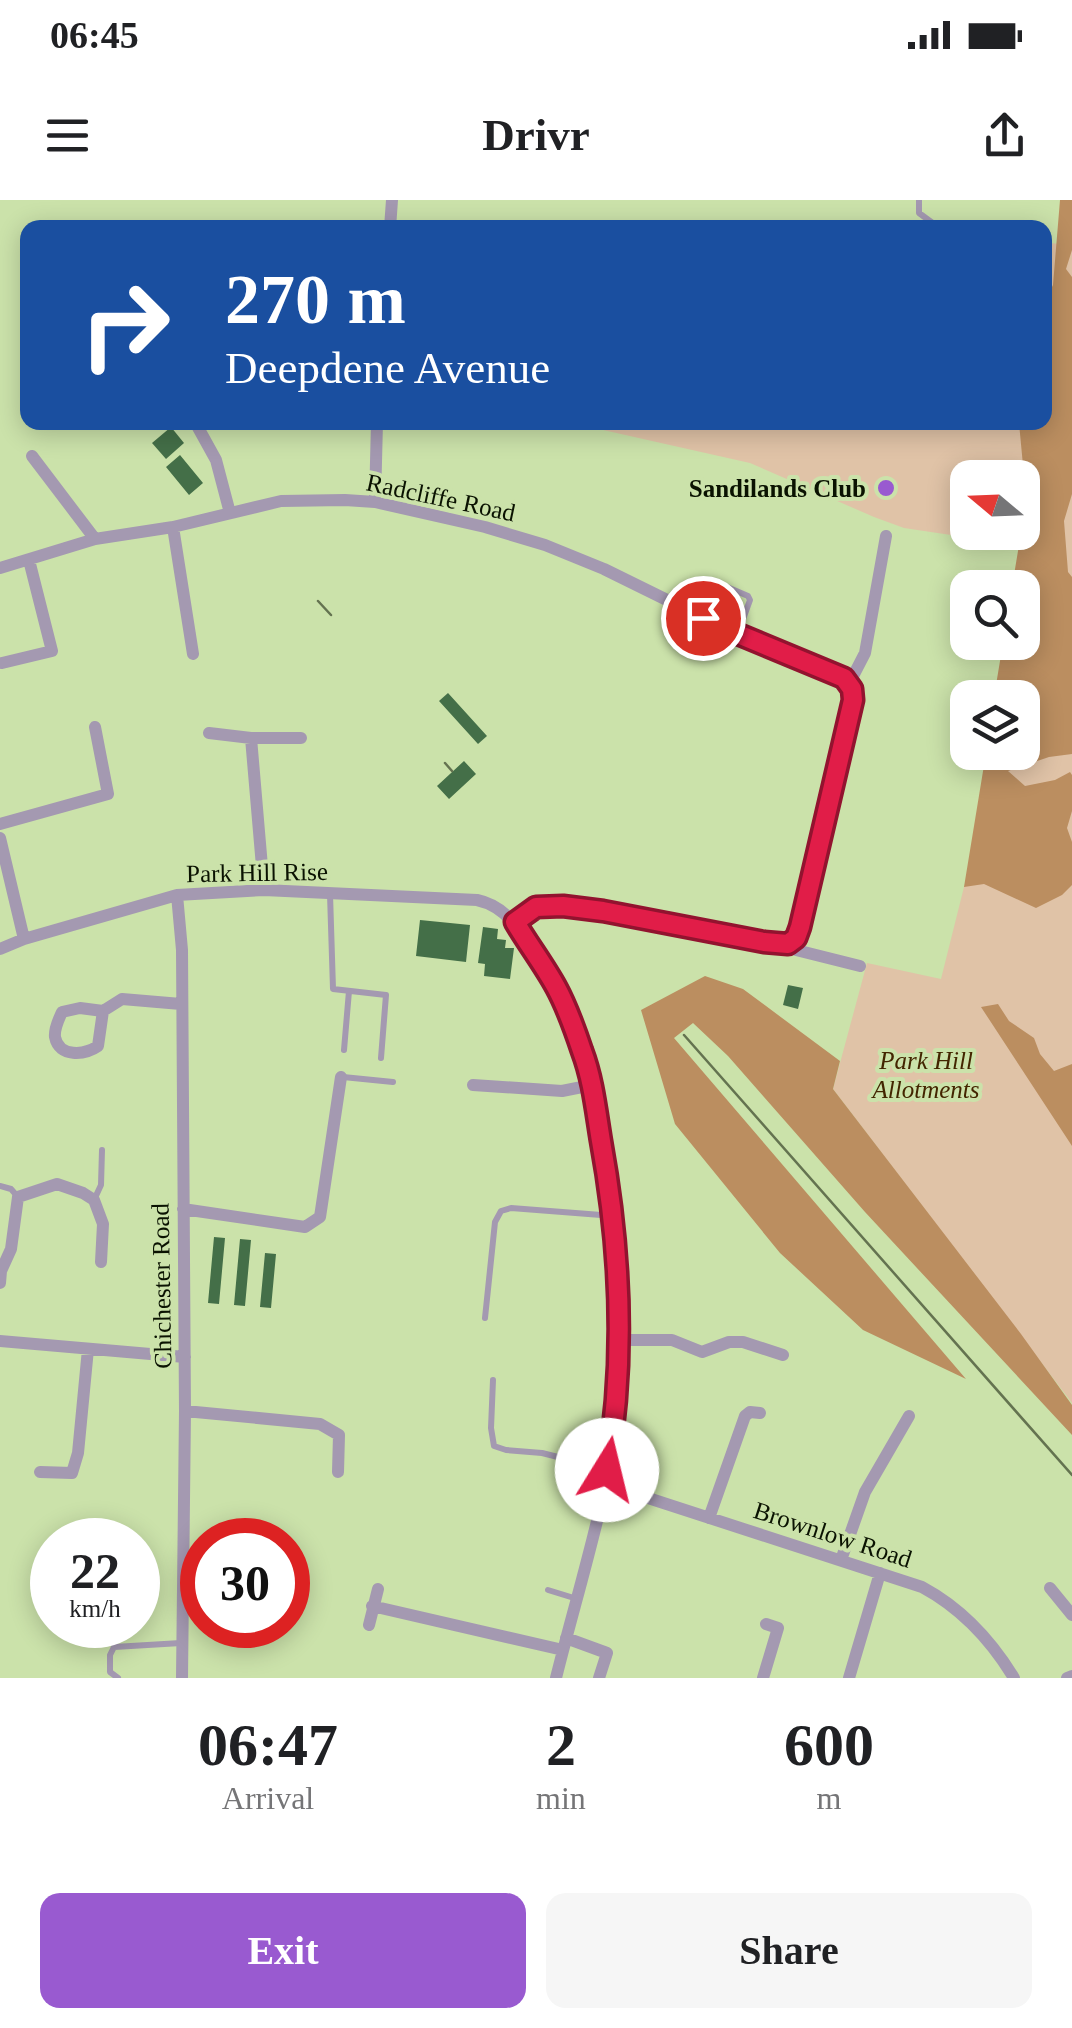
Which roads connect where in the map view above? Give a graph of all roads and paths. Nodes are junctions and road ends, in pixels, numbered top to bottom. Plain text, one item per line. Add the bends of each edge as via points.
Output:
1 (919, 200) edge
2 (918, 213) junction
3 (918, 220) edge
4 (928, 220) edge
5 (200, 430) edge
6 (377, 430) edge
7 (32, 456) dead end
8 (374, 502) junction
9 (230, 513) junction
10 (173, 527) junction
11 (886, 536) dead end
12 (96, 540) junction
13 (29, 560) junction
14 (0, 568) edge
15 (703, 618) junction
16 (738, 634) junction
17 (193, 654) dead end
18 (2, 663) edge
19 (849, 684) junction
20 (94, 727) dead end
21 (209, 733) dead end
22 (252, 738) junction
23 (301, 738) dead end
24 (0, 824) edge
25 (0, 838) edge
26 (264, 890) junction
27 (330, 892) junction
28 (177, 895) junction
29 (515, 922) junction
30 (24, 939) junction
31 (788, 944) junction
32 (0, 949) edge
33 (860, 966) dead end
34 (349, 990) junction
35 (181, 1004) junction
36 (103, 1011) junction
37 (344, 1050) dead end
38 (381, 1058) dead end
39 (342, 1076) joint
40 (393, 1082) dead end
41 (473, 1085) dead end
42 (592, 1085) junction
43 (102, 1150) dead end
44 (0, 1186) edge
45 (18, 1197) junction
46 (94, 1200) junction
47 (183, 1209) junction
48 (614, 1216) junction
49 (101, 1262) dead end
50 (0, 1283) edge
51 (484, 1318) dead end
52 (620, 1340) junction
53 (0, 1341) edge
54 (88, 1349) junction
55 (783, 1355) dead end
56 (184, 1357) junction
57 (493, 1380) dead end
58 (185, 1412) junction
59 (760, 1413) dead end
60 (909, 1416) dead end
61 (40, 1472) dead end
62 (338, 1472) dead end
63 (606, 1477) junction
64 (184, 1518) edge
65 (709, 1518) junction
66 (841, 1560) junction
67 (880, 1573) junction
68 (1050, 1588) dead end
69 (378, 1589) dead end
70 (548, 1590) dead end
71 (576, 1599) junction
72 (372, 1606) junction
73 (1072, 1615) edge
74 (766, 1624) dead end
75 (369, 1625) dead end
76 (180, 1644) edge
77 (564, 1644) junction
78 (182, 1648) edge
79 (118, 1678) edge
80 (182, 1678) edge
81 (556, 1678) edge
82 (599, 1678) edge
83 (763, 1678) edge
84 (850, 1678) edge
85 (1014, 1678) edge

1 - 2 lane
2 - 3 lane
2 - 4 lane
5 - 9 street
6 - 8 street
7 - 12 street
8 - 9 street, Radcliffe Road via 281,501
8 - 15 street, Radcliffe Road via 545,545
9 - 10 street, Radcliffe Road
10 - 12 street, Radcliffe Road
10 - 17 street
11 - 19 street via 865,653
12 - 13 street, Radcliffe Road
13 - 14 street, Radcliffe Road
13 - 18 street via 52,650
15 - 16 street, Radcliffe Road
15 - 16 lane via 720,584 742,593 750,600
16 - 19 street, Radcliffe Road
19 - 31 street via 853,700 800,927
20 - 24 street via 108,794
21 - 22 street
22 - 23 street
22 - 26 street
25 - 30 street
26 - 27 street, Park Hill Rise
26 - 28 street, Park Hill Rise
27 - 29 street, Park Hill Rise via 477,900
27 - 34 lane via 334,989
28 - 30 street, Park Hill Rise
28 - 35 street, Chichester Road
29 - 31 street via 536,907 563,906
29 - 42 street via 557,990
30 - 32 street, Park Hill Rise
31 - 33 street
34 - 37 lane
34 - 38 lane via 386,995
35 - 36 street via 122,999
35 - 47 street, Chichester Road
36 - 36 street via 62,1012 55,1038 60,1047 87,1054 98,1046
39 - 40 lane
39 - 47 street via 320,1217 305,1227
41 - 42 street via 550,1091
42 - 48 street
43 - 46 lane
44 - 45 lane
45 - 46 street via 57,1184
45 - 50 street
46 - 49 street via 103,1224
47 - 56 street, Chichester Road
48 - 51 lane via 502,1210
48 - 52 street
52 - 55 street via 672,1340 702,1352 743,1342
52 - 63 street
53 - 54 street
54 - 56 street
54 - 61 street via 72,1473
56 - 58 street, Chichester Road
57 - 63 lane via 494,1446 542,1453
58 - 62 street via 320,1424 339,1435
58 - 64 street, Chichester Road
59 - 65 street via 744,1416
60 - 66 street via 866,1492
63 - 65 street, Brownlow Road
63 - 71 street
65 - 66 street, Brownlow Road
66 - 67 street, Brownlow Road
67 - 84 street
67 - 85 street, Brownlow Road via 950,1605
68 - 73 street
69 - 72 street
70 - 71 lane
71 - 77 street
72 - 75 street
72 - 77 street
74 - 83 street via 778,1628
76 - 79 lane via 114,1648 110,1672
77 - 81 street
77 - 82 street via 606,1653
78 - 80 street, Chichester Road

